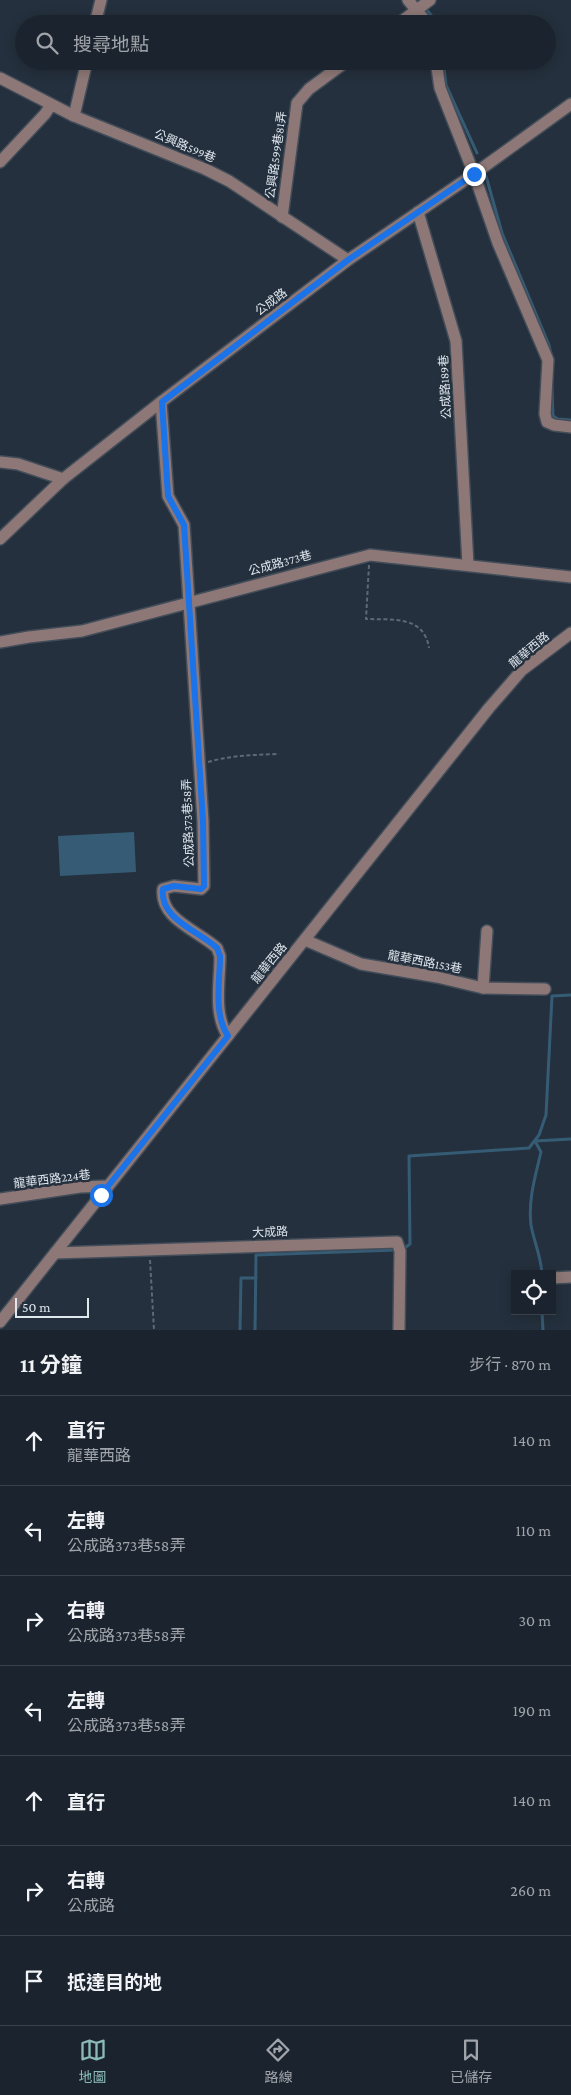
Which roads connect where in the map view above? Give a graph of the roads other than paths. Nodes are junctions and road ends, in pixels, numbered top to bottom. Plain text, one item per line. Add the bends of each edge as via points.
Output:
1 (101, 0) edge
2 (408, 0) edge
3 (430, 0) edge
4 (417, 10) junction
5 (97, 15) edge
6 (410, 15) edge
7 (421, 15) edge
8 (85, 70) edge
9 (336, 70) edge
10 (437, 70) edge
11 (0, 78) edge
12 (571, 104) edge
13 (51, 105) junction
14 (74, 116) junction
15 (0, 162) edge
16 (474, 174) junction
17 (418, 212) junction
18 (282, 217) junction
19 (348, 260) junction
20 (162, 402) junction
21 (571, 427) edge
22 (0, 462) edge
23 (63, 479) junction
24 (0, 539) edge
25 (468, 565) junction
26 (571, 577) edge
27 (188, 602) junction
28 (571, 633) edge
29 (0, 642) edge
30 (487, 931) dead end
31 (305, 940) junction
32 (484, 988) junction
33 (545, 990) dead end
34 (228, 1036) junction
35 (108, 1186) junction
36 (0, 1199) edge
37 (55, 1253) junction
38 (571, 1277) edge
39 (556, 1278) edge
40 (0, 1322) edge
41 (399, 1330) edge

1 - 5 street
2 - 4 street
3 - 4 street
4 - 6 street
4 - 7 street
8 - 14 street
9 - 18 street, 公興路599巷81弄 via 297,103
10 - 16 street via 440,88
11 - 13 street, 公興路599巷
12 - 16 street, 公成路
13 - 14 street, 公興路599巷
13 - 15 street
14 - 18 street, 公興路599巷 via 206,169 247,191
16 - 17 street, 公成路
16 - 21 street via 498,243 548,360 547,422
17 - 19 street, 公成路
17 - 25 street, 公成路189巷 via 456,342
18 - 19 street, 公興路599巷
19 - 20 street, 公成路
20 - 23 street, 公成路
20 - 27 street, 公成路373巷58弄 via 168,496 184,525
22 - 23 street via 18,464
23 - 24 street, 公成路
25 - 26 street, 公成路373巷
25 - 27 street, 公成路373巷 via 370,555
27 - 29 street, 公成路373巷 via 82,632
27 - 34 street, 公成路373巷58弄 via 203,821 204,886 201,889 163,889 162,896 168,912 217,948 220,956 219,1016
28 - 31 street, 龍華西路 via 522,670 489,708
30 - 32 street
31 - 32 street, 龍華西路153巷 via 361,964
31 - 34 street, 龍華西路
32 - 33 street, 龍華西路153巷
34 - 35 street, 龍華西路
35 - 36 street, 龍華西路224巷
35 - 37 street, 龍華西路
37 - 40 street, 龍華西路
37 - 41 street, 大成路 via 397,1242 400,1251
38 - 39 street

